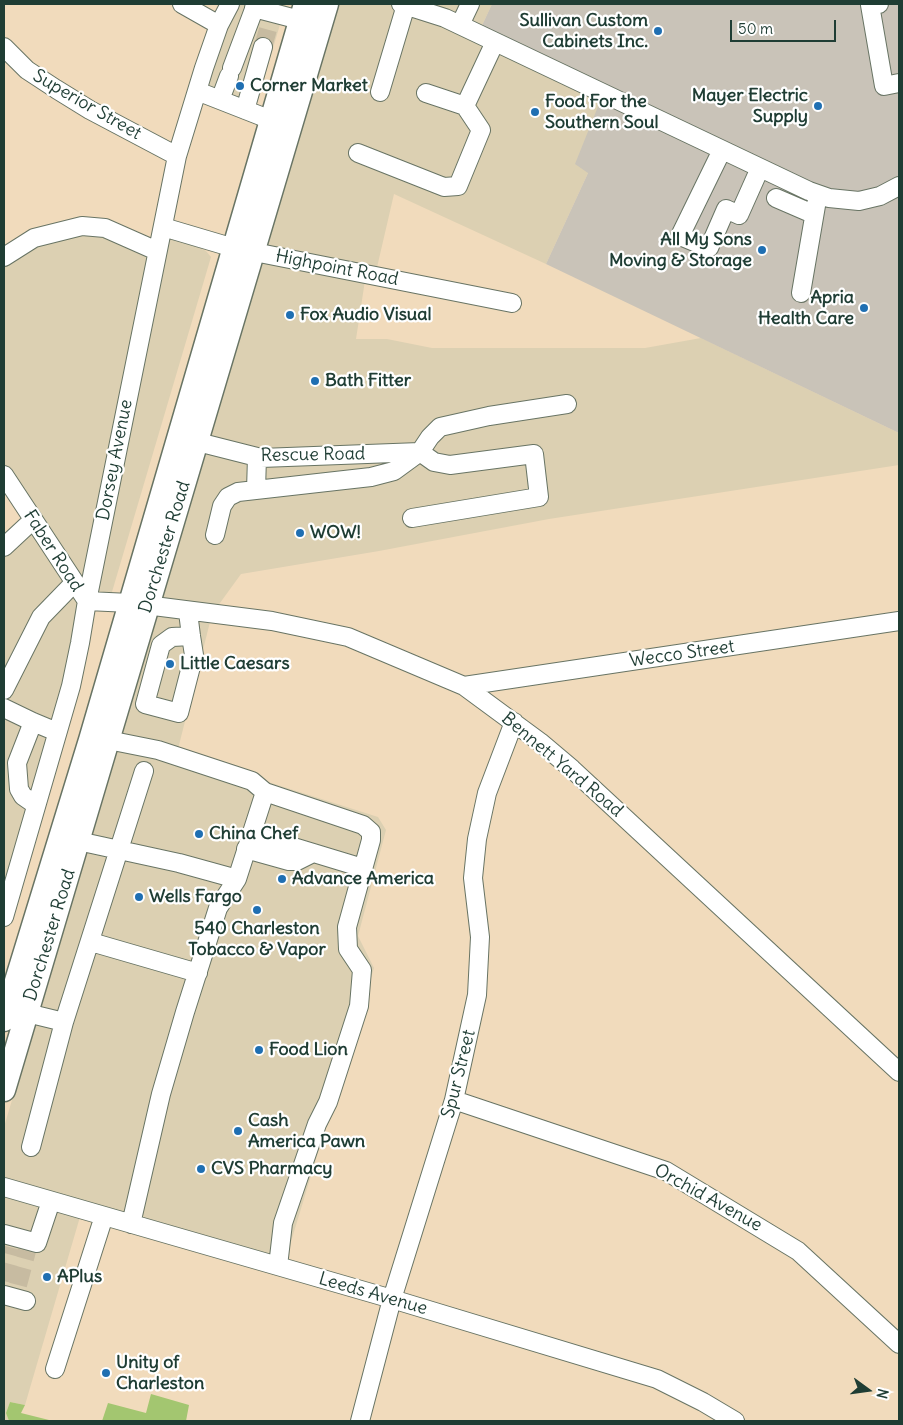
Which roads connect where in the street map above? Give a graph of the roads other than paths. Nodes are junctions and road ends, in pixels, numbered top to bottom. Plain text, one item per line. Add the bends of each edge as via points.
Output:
1 (182, 4) edge
2 (230, 4) edge
3 (327, 4) edge
4 (404, 4) edge
5 (470, 4) edge
6 (879, 4) edge
7 (255, 6) edge
8 (303, 12) edge
9 (273, 13) edge
10 (219, 25) junction
11 (460, 25) junction
12 (495, 42) junction
13 (4, 47) edge
14 (232, 67) junction
15 (899, 83) edge
16 (196, 91) junction
17 (380, 92) dead end
18 (426, 93) dead end
19 (220, 100) junction
20 (465, 106) junction
21 (245, 110) junction
22 (271, 120) junction
23 (722, 150) junction
24 (358, 154) dead end
25 (177, 156) junction
26 (760, 168) junction
27 (899, 186) edge
28 (818, 194) junction
29 (776, 198) dead end
30 (813, 214) junction
31 (163, 227) junction
32 (243, 250) junction
33 (158, 251) junction
34 (4, 257) edge
35 (801, 293) dead end
36 (512, 303) dead end
37 (567, 404) dead end
38 (187, 439) junction
39 (420, 452) junction
40 (336, 455) junction
41 (257, 457) junction
42 (4, 475) edge
43 (339, 481) junction
44 (256, 490) junction
45 (412, 518) dead end
46 (33, 520) junction
47 (214, 535) dead end
48 (4, 547) edge
49 (74, 583) junction
50 (86, 601) junction
51 (139, 605) junction
52 (188, 612) junction
53 (899, 621) edge
54 (191, 636) junction
55 (464, 686) junction
56 (4, 690) edge
57 (4, 708) edge
58 (34, 722) junction
59 (514, 722) junction
60 (57, 732) junction
61 (108, 740) junction
62 (144, 771) dead end
63 (265, 792) junction
64 (36, 805) junction
65 (69, 838) junction
66 (248, 842) junction
67 (119, 851) junction
68 (363, 868) junction
69 (237, 880) junction
70 (4, 917) edge
71 (90, 942) junction
72 (198, 973) junction
73 (27, 1013) junction
74 (4, 1020) edge
75 (64, 1022) junction
76 (899, 1072) edge
77 (4, 1090) edge
78 (454, 1100) junction
79 (31, 1147) dead end
80 (4, 1187) edge
81 (51, 1201) junction
82 (104, 1216) junction
83 (131, 1224) junction
84 (13, 1243) edge
85 (278, 1266) junction
86 (7, 1286) edge
87 (392, 1300) junction
88 (26, 1301) dead end
89 (899, 1344) edge
90 (55, 1369) dead end
91 (360, 1421) edge
92 (735, 1421) edge

1 - 10 street
2 - 10 street, Dorsey Avenue
3 - 32 main road, Dorchester Road
4 - 11 street
4 - 17 street
5 - 11 street
6 - 15 street via 870,5 884,86
7 - 9 street
7 - 14 street
8 - 9 street
8 - 22 main road, Dorchester Road
10 - 16 street, Dorsey Avenue
11 - 12 street
12 - 20 street
12 - 23 street
13 - 25 street, Superior Street via 27,70 56,89
14 - 19 street
14 - 21 street via 261,55
16 - 19 street
16 - 25 street, Dorsey Avenue
18 - 20 street
19 - 21 street
20 - 24 street via 481,130 458,186 444,187
21 - 22 street
22 - 32 main road, Dorchester Road
23 - 26 street
23 - 26 street via 680,236 709,248 726,208 739,215
25 - 31 street, Dorsey Avenue
26 - 28 street
27 - 28 street via 880,196 859,201
28 - 30 street
29 - 30 street
30 - 35 street
31 - 32 street, Highpoint Road
31 - 33 street, Dorsey Avenue
32 - 36 street, Highpoint Road
32 - 38 main road, Dorchester Road
33 - 34 street via 105,228 82,226 34,238
33 - 50 street, Dorsey Avenue
37 - 39 street via 440,427
38 - 41 street, Rescue Road
38 - 51 main road, Dorchester Road
39 - 40 street, Rescue Road
39 - 43 street via 394,471
39 - 45 street via 434,462 450,465 534,454 539,497
40 - 41 street, Rescue Road
40 - 43 street
41 - 44 street
42 - 46 street, Faber Road
43 - 44 street
44 - 47 street via 228,497 222,506
46 - 48 street
46 - 49 street, Faber Road
49 - 50 street, Faber Road
49 - 56 street via 41,617
50 - 51 street, Bennett Yard Road
50 - 60 street, Dorsey Avenue via 78,652
51 - 52 street, Bennett Yard Road
51 - 61 main road, Dorchester Road
51 - 65 main road, Dorchester Road
52 - 54 street
52 - 55 street, Bennett Yard Road via 272,622 348,637
53 - 55 street, Wecco Street
54 - 54 street via 194,655 178,713 145,704 161,645 172,637
55 - 59 street, Bennett Yard Road
57 - 58 street
58 - 60 street
58 - 64 street via 17,764 17,777 23,796
59 - 76 street, Bennett Yard Road via 572,769
59 - 78 street, Spur Street via 487,793 477,840 473,878 480,937 477,995
60 - 64 street, Dorsey Avenue
61 - 63 street via 158,750 252,781
61 - 65 main road, Dorchester Road
62 - 67 street
63 - 66 street
63 - 68 street via 363,825 371,832 371,840
64 - 70 street, Dorsey Avenue
65 - 67 street
65 - 73 main road, Dorchester Road
65 - 74 main road, Dorchester Road
66 - 68 street via 313,853
66 - 69 street
67 - 69 street via 179,863
67 - 71 street
68 - 85 street via 347,926 348,949 362,970 358,1006 328,1102 317,1124 283,1223
69 - 72 street via 218,908
71 - 72 street
71 - 75 street
72 - 83 street via 162,1094
73 - 75 street
73 - 77 main road, Dorchester Road
75 - 79 street
78 - 87 street, Spur Street
78 - 89 street, Orchid Avenue via 666,1171 798,1251
80 - 81 street, Leeds Avenue
81 - 82 street, Leeds Avenue
81 - 84 street via 37,1243
82 - 83 street, Leeds Avenue
82 - 90 street
83 - 85 street, Leeds Avenue
85 - 87 street, Leeds Avenue
86 - 88 street
87 - 91 street, Spur Street
87 - 92 street, Leeds Avenue via 657,1380

